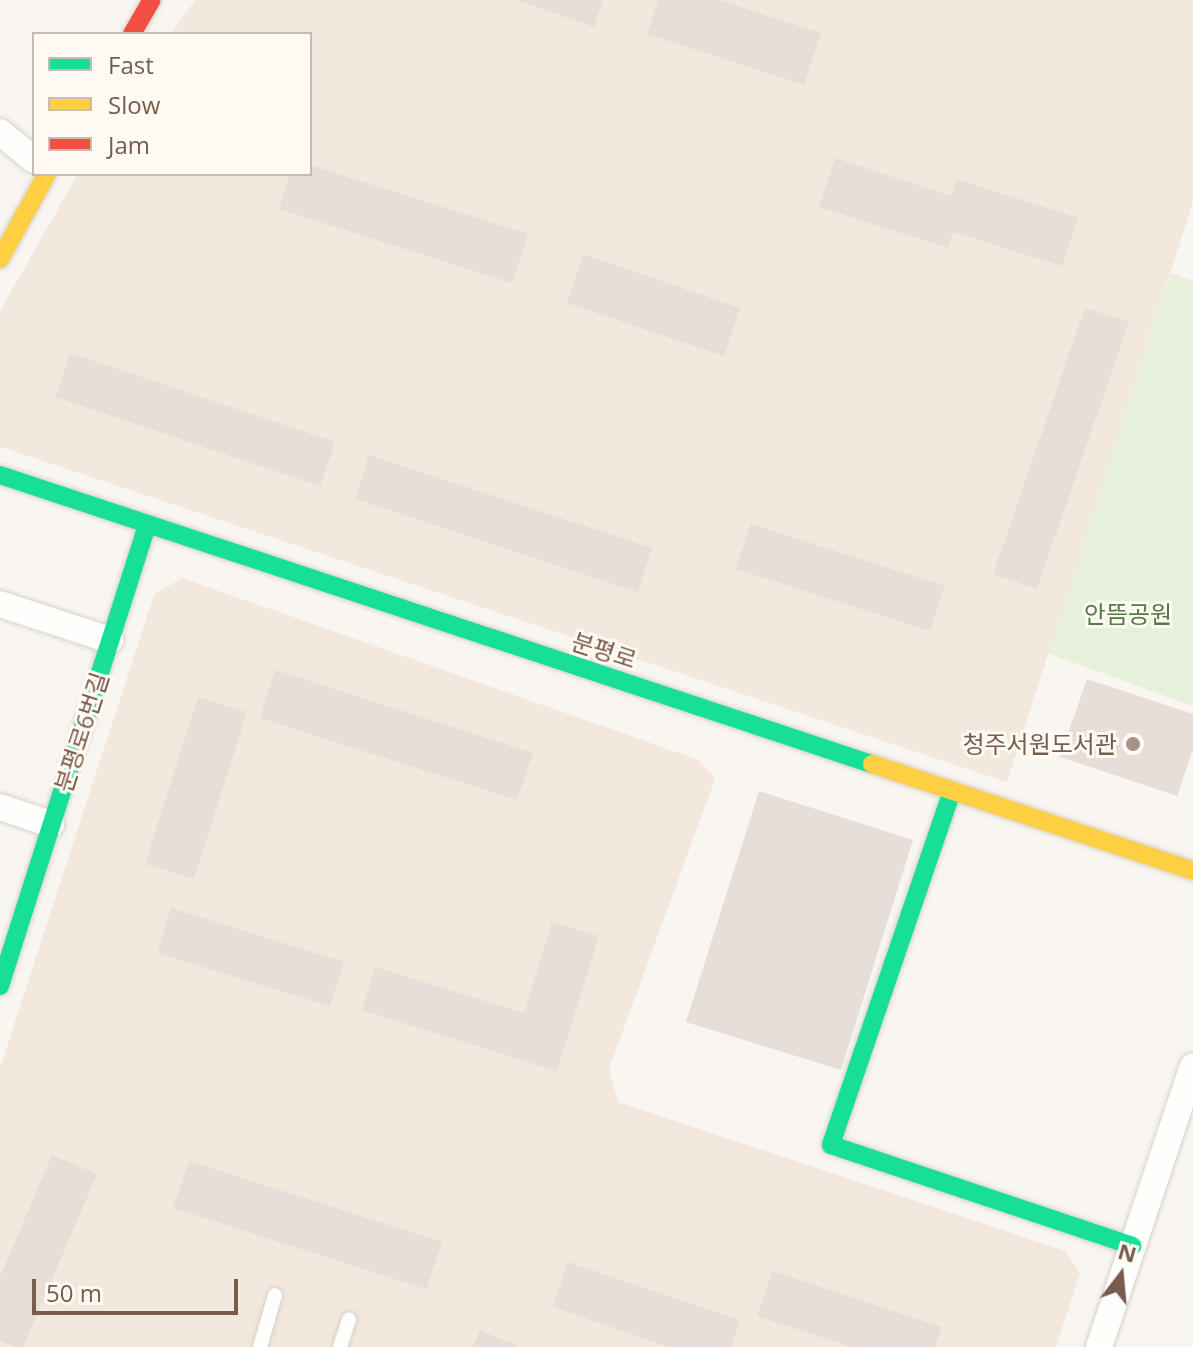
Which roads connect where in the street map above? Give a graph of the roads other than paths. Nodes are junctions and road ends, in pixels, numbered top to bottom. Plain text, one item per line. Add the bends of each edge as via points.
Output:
1 (152, 0) edge
2 (133, 32) edge
3 (0, 132) edge
4 (32, 158) edge
5 (46, 176) edge
6 (0, 259) edge
7 (0, 475) edge
8 (147, 524) junction
9 (0, 604) edge
10 (110, 640) junction
11 (952, 791) junction
12 (0, 807) edge
13 (51, 824) junction
14 (1193, 871) edge
15 (1, 981) edge
16 (1193, 1066) edge
17 (1133, 1246) junction
18 (275, 1295) dead end
19 (349, 1319) dead end
20 (260, 1347) edge
21 (340, 1347) edge
22 (1099, 1347) edge

1 - 2 street
3 - 4 street
5 - 6 street
7 - 8 street, 분평로
8 - 10 street, 분평로6번길
8 - 11 street, 분평로
9 - 10 street, 분평로6번길
10 - 13 street, 분평로6번길
11 - 14 street, 분평로
11 - 17 street via 831,1145
12 - 13 street, 분평로6번길
13 - 15 street, 분평로6번길
16 - 17 street
17 - 22 street
18 - 20 lane
19 - 21 lane

